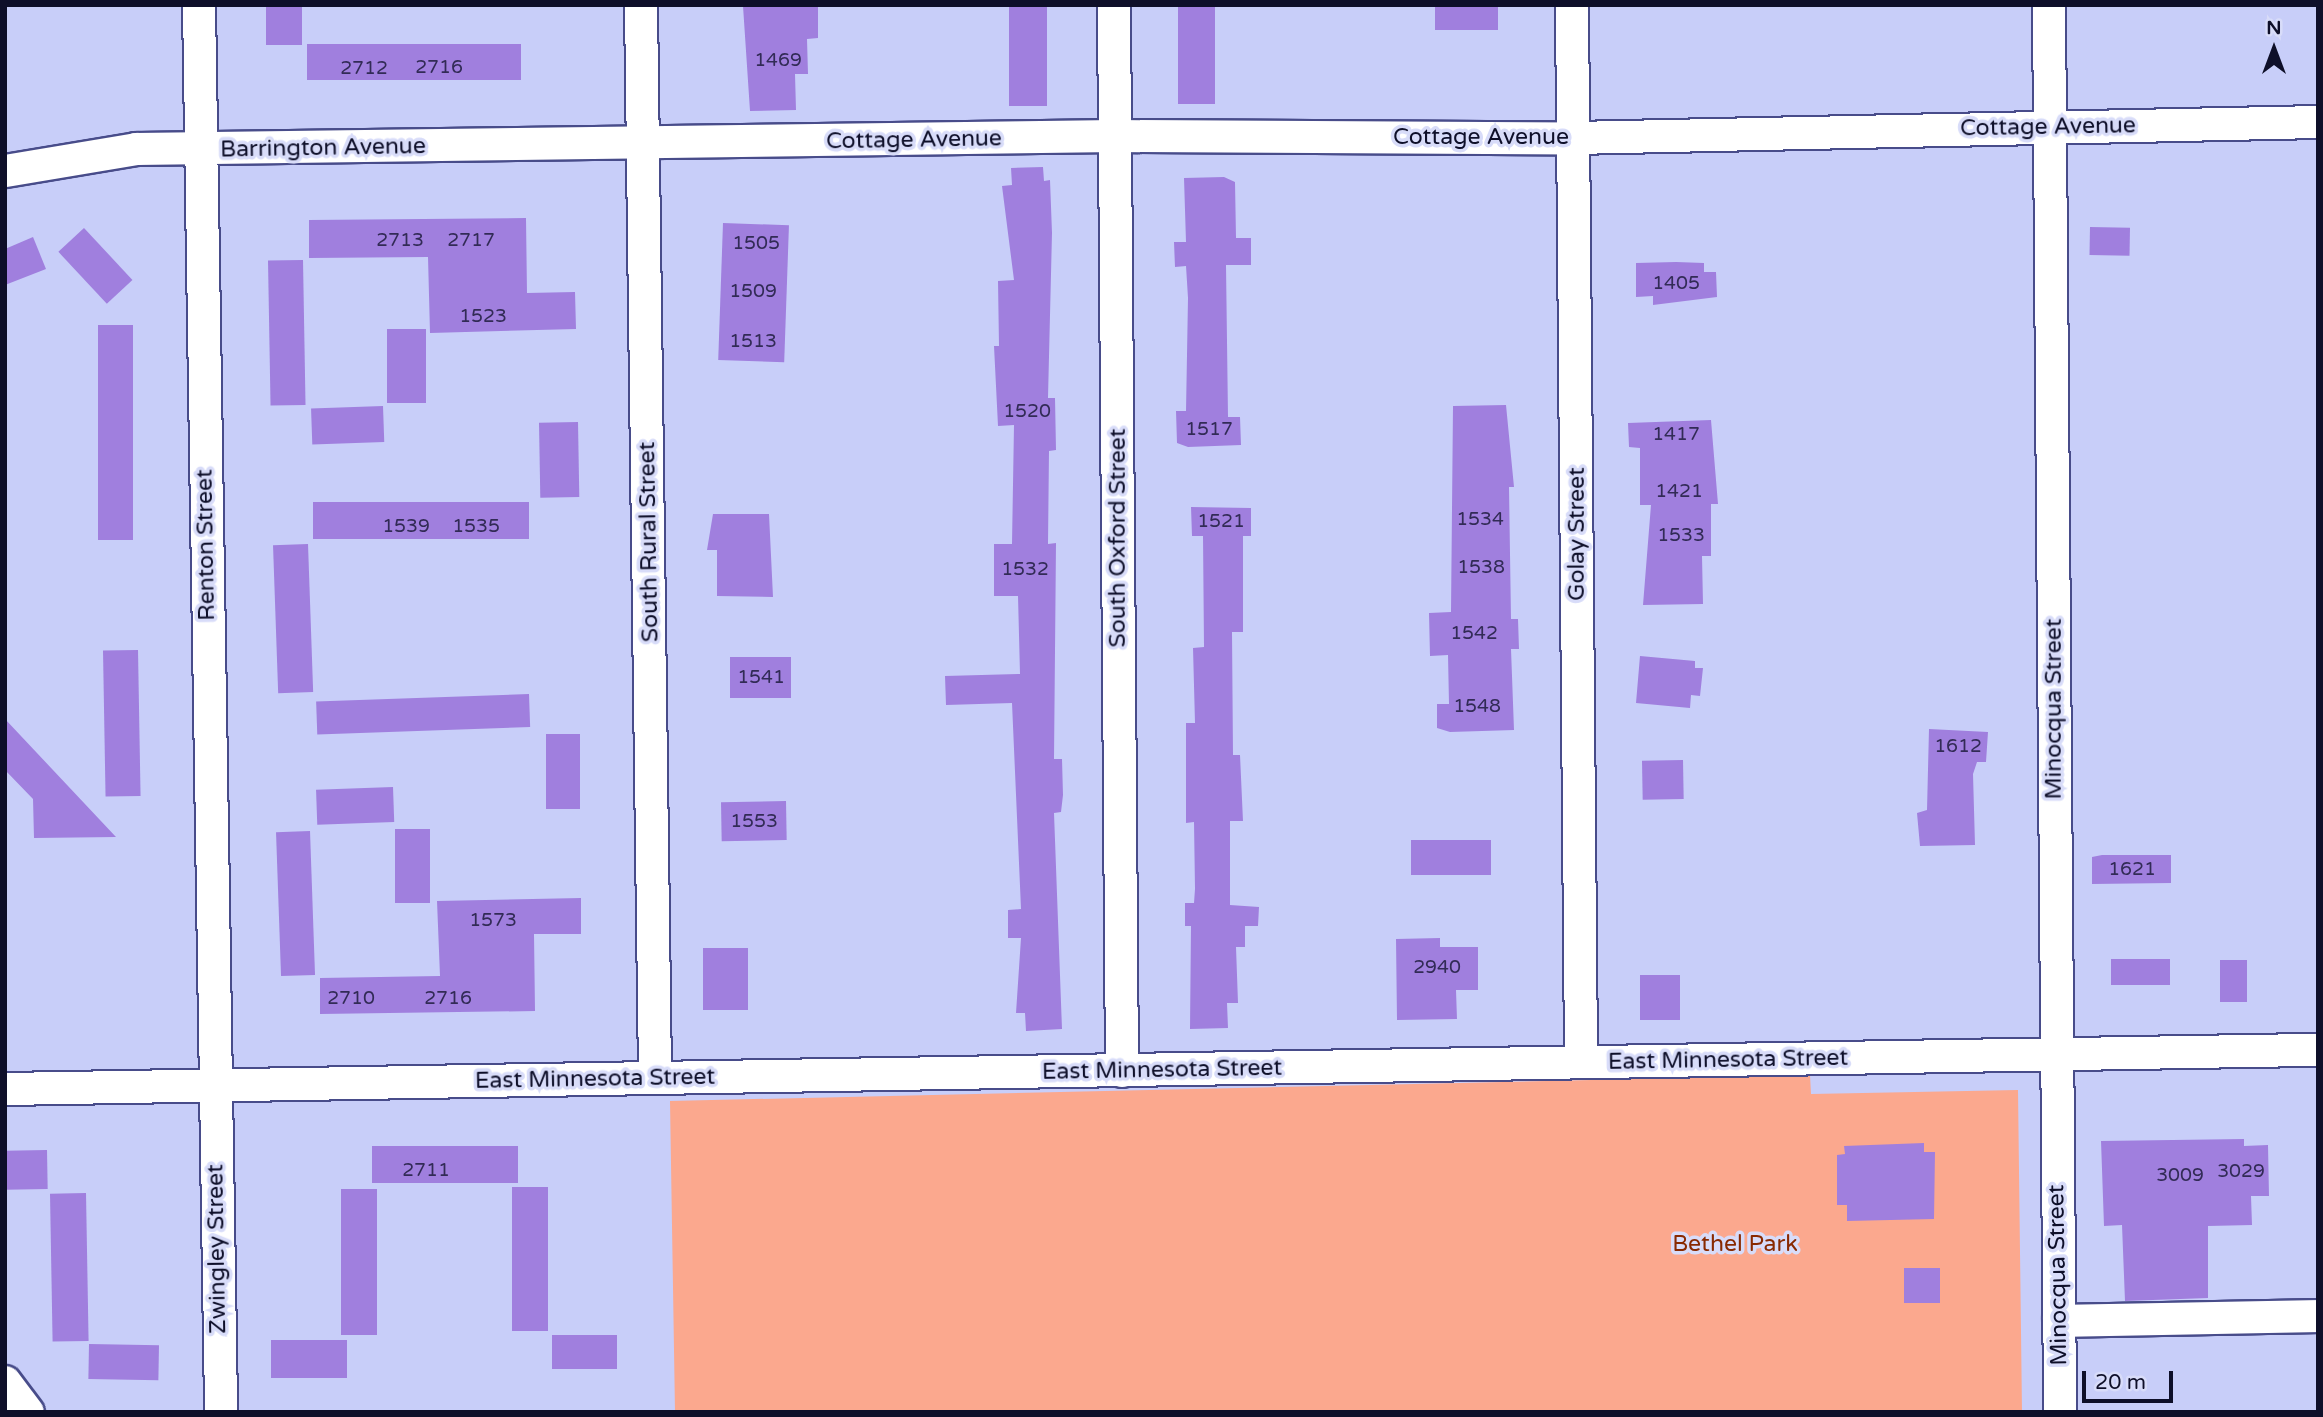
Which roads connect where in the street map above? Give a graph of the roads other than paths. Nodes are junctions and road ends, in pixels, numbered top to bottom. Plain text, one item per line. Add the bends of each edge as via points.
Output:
1 (198, 5) edge
2 (641, 5) edge
3 (1114, 5) edge
4 (1572, 5) edge
5 (2049, 5) edge
6 (2318, 122) edge
7 (2051, 127) junction
8 (1116, 136) junction
9 (1574, 138) junction
10 (644, 145) junction
11 (201, 150) junction
12 (5, 171) edge
13 (2318, 1050) edge
14 (2056, 1055) junction
15 (1581, 1062) junction
16 (1122, 1071) junction
17 (655, 1078) junction
18 (212, 1085) junction
19 (5, 1089) edge
20 (2318, 1315) edge
21 (2059, 1321) junction
22 (5, 1382) edge
23 (28, 1412) edge
24 (221, 1412) edge
25 (2060, 1412) edge

1 - 11 street, Renton Street
2 - 10 street, South Rural Street
3 - 8 street, South Oxford Street
4 - 9 street, Golay Street
5 - 7 street, Minocqua Street
6 - 7 street, Cottage Avenue
7 - 9 street, Cottage Avenue
7 - 14 street, Minocqua Street
8 - 9 street, Cottage Avenue
8 - 10 street, Cottage Avenue
8 - 16 street, South Oxford Street
9 - 15 street, Golay Street
10 - 11 street, Barrington Avenue
10 - 17 street, South Rural Street
11 - 12 street, Barrington Avenue via 109,151
11 - 18 street, Renton Street
13 - 14 street, East Minnesota Street
14 - 15 street, East Minnesota Street
14 - 21 street, Minocqua Street
15 - 16 street, East Minnesota Street
16 - 17 street, East Minnesota Street
17 - 18 street, East Minnesota Street
18 - 19 street, East Minnesota Street
18 - 24 street, Zwingley Street
20 - 21 street
21 - 25 street, Minocqua Street
22 - 23 street

